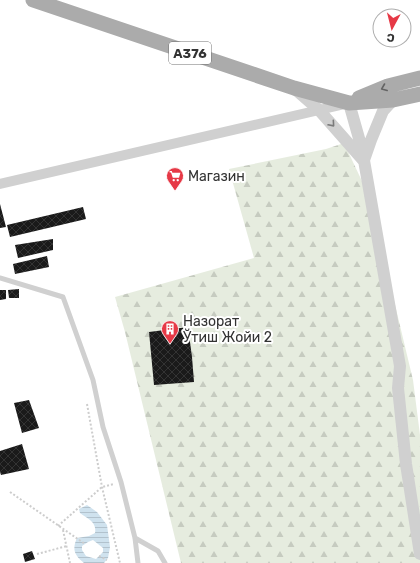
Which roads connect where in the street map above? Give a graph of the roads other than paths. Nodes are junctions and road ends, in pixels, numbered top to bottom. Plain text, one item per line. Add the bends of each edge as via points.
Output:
1 (33, 0) edge
2 (420, 78) edge
3 (294, 88) junction
4 (420, 94) edge
5 (393, 100) junction
6 (349, 103) junction
7 (320, 110) junction
8 (364, 161) junction
9 (0, 184) edge
10 (0, 278) edge
11 (135, 538) junction
12 (420, 554) edge
13 (138, 563) edge
14 (165, 563) edge

1 - 3 main road, A376
2 -> 6 main road via 388,86
3 - 6 main road, A376
3 - 7 street
4 - 5 main road
5 - 6 main road
5 - 8 street via 383,111
6 - 7 street
6 - 8 street
7 -> 8 street
7 - 9 street
8 - 12 street via 400,366 398,388 406,464
10 - 11 lane via 63,297 93,380 103,427 121,482
11 - 13 lane
11 - 14 lane via 158,551

